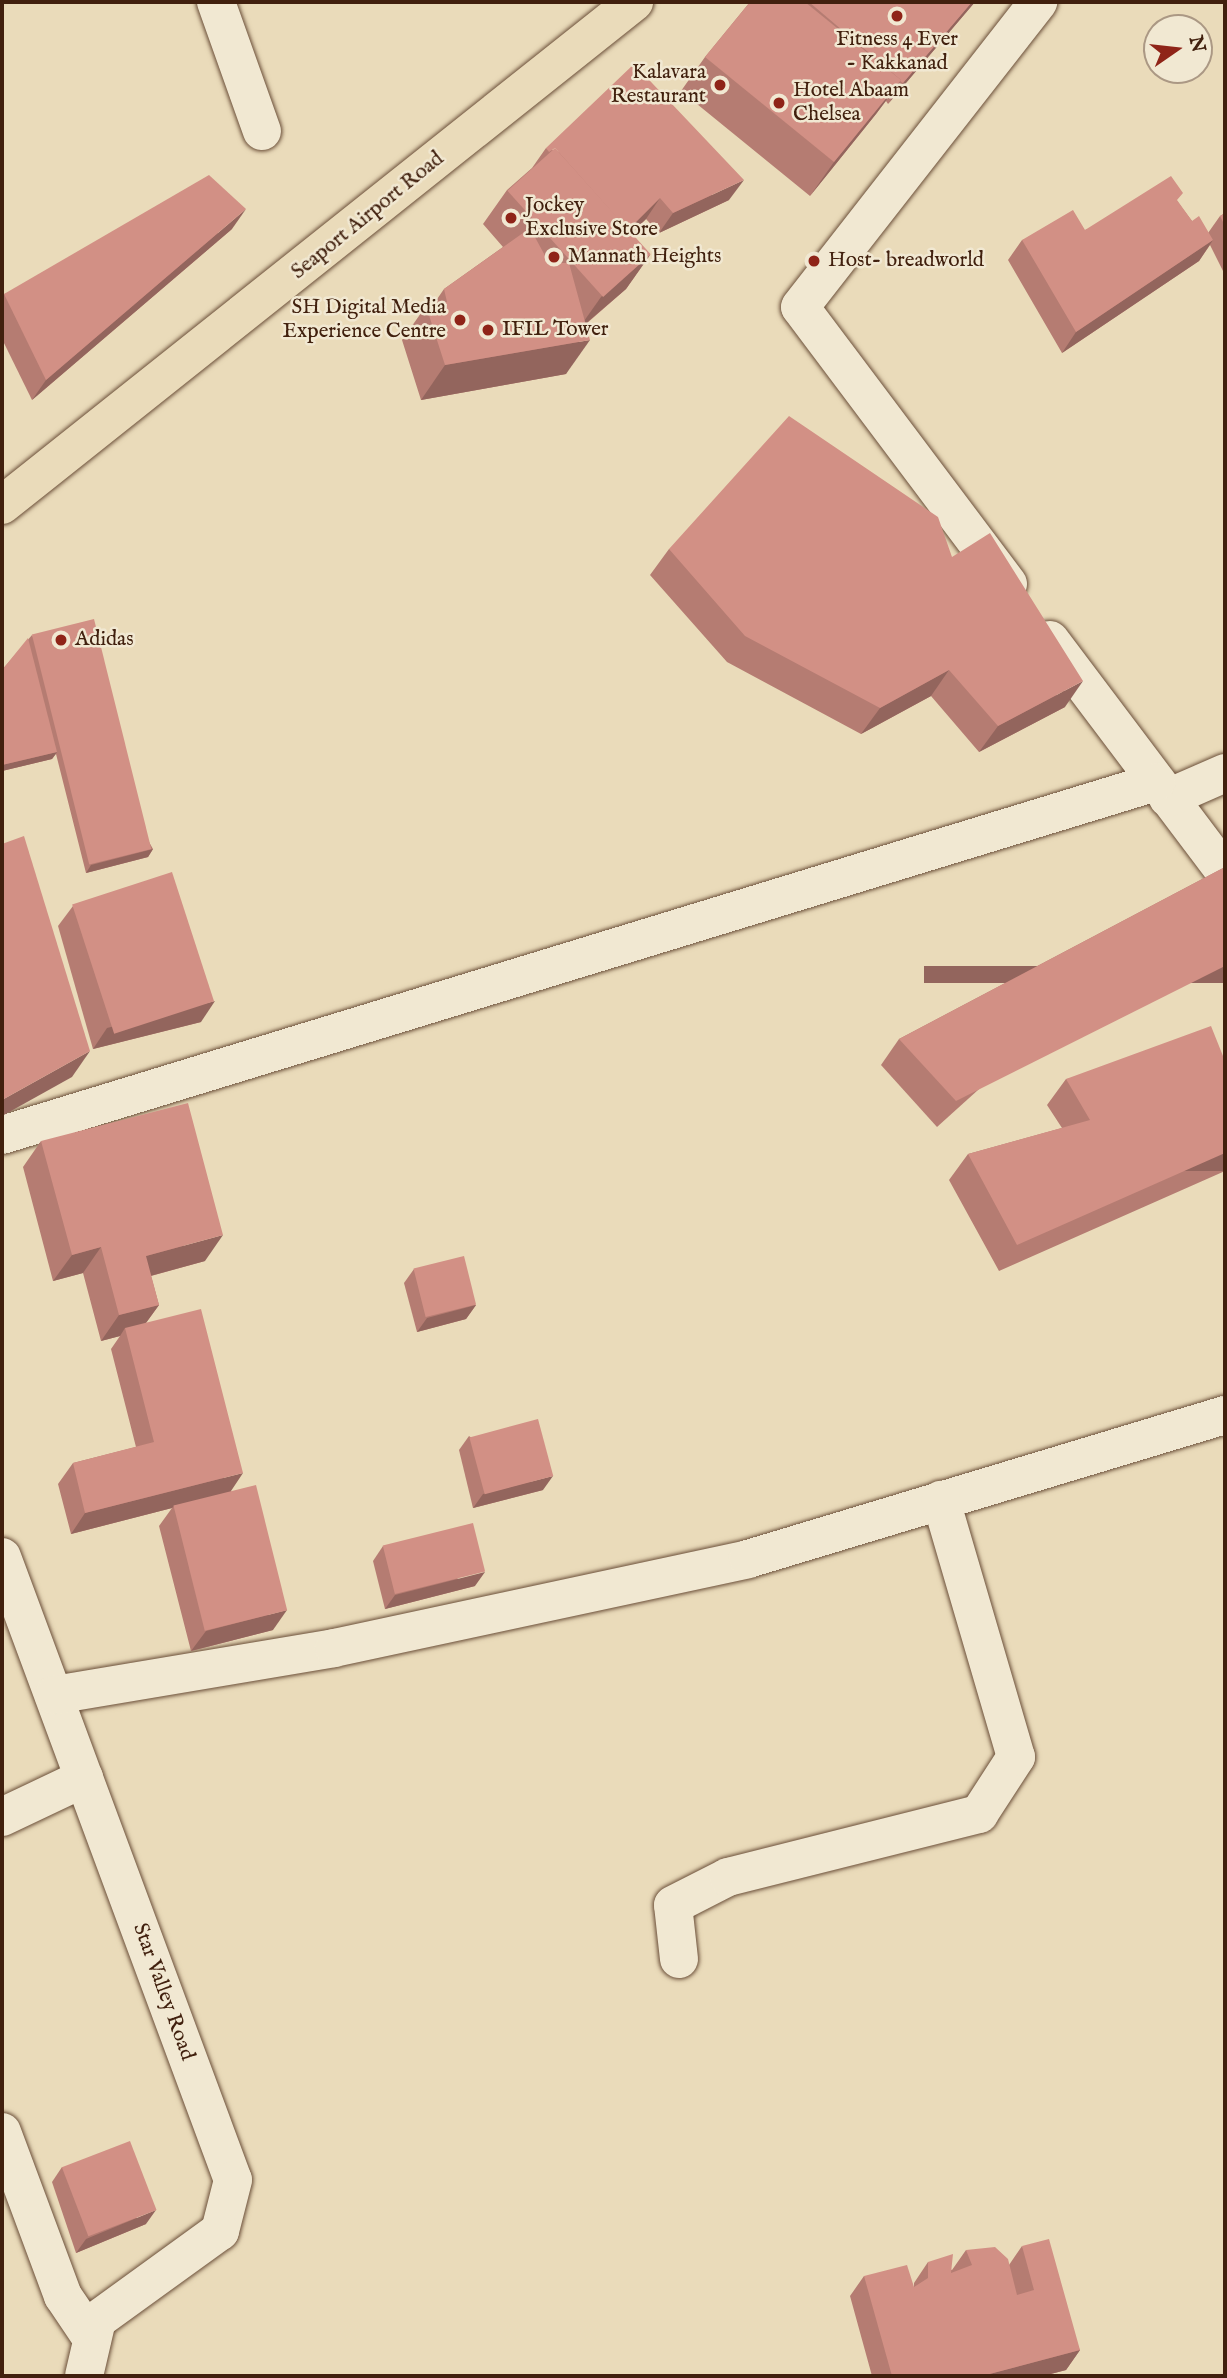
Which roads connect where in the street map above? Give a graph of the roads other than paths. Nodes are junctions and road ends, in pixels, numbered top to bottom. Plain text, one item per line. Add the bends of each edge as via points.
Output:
1 (216, 2) edge
2 (634, 2) edge
3 (1038, 2) edge
4 (262, 131) dead end
5 (2, 505) edge
6 (1225, 773) edge
7 (1162, 790) junction
8 (1225, 872) edge
9 (2, 1135) edge
10 (1225, 1415) edge
11 (941, 1500) junction
12 (2, 1557) edge
13 (54, 1695) junction
14 (84, 1778) junction
15 (2, 1817) edge
16 (679, 1959) dead end
17 (2, 2132) edge
18 (92, 2339) junction
19 (84, 2376) edge

1 - 4 street
2 - 5 main road, Seaport Airport Road
3 - 7 street via 800,307
6 - 7 street
7 - 8 street
7 - 9 street
10 - 11 street
11 - 13 street via 748,1559 334,1648
11 - 16 street via 1016,1757 979,1814 728,1877 673,1905
12 - 13 street, Star Valley Road
13 - 14 street, Star Valley Road
14 - 15 street
14 - 18 street, Star Valley Road via 233,2180 220,2231 97,2320
17 - 18 street via 63,2296
18 - 19 street, Star Valley Road

